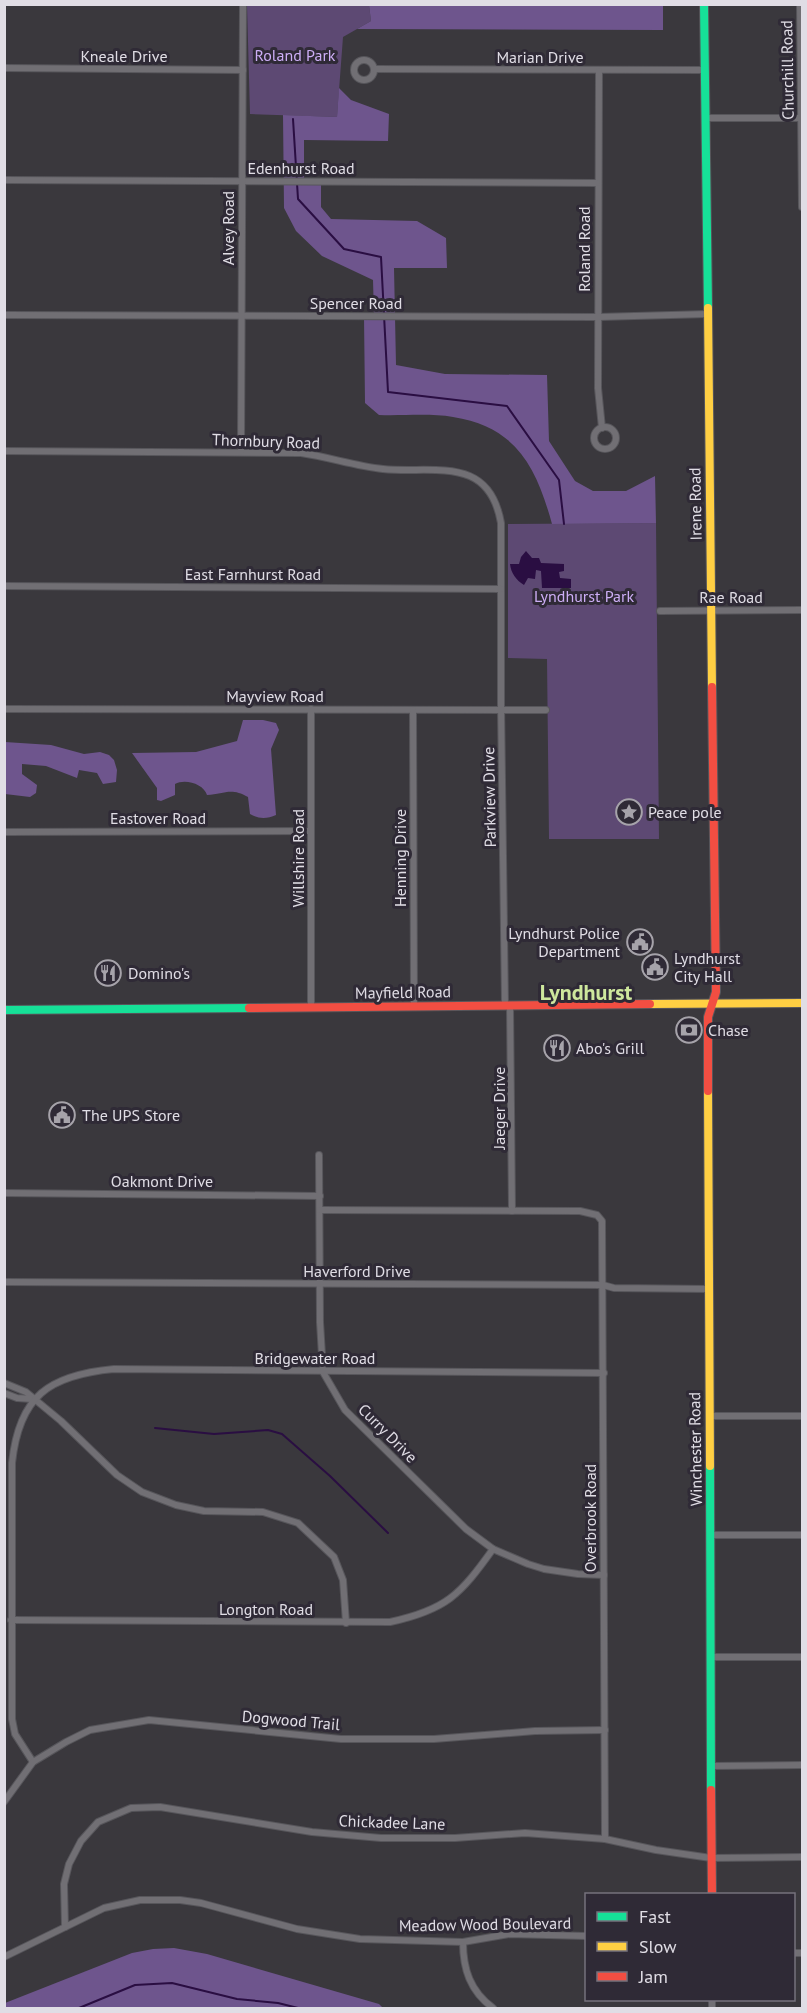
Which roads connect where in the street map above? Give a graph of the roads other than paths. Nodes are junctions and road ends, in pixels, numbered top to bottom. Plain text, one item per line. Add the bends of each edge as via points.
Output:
1 (243, 4) edge
2 (704, 4) edge
3 (800, 4) edge
4 (4, 68) edge
5 (374, 69) dead end
6 (243, 70) junction
7 (705, 70) junction
8 (599, 71) junction
9 (705, 118) junction
10 (802, 118) edge
11 (4, 180) edge
12 (242, 182) junction
13 (597, 183) junction
14 (802, 207) edge
15 (708, 314) junction
16 (4, 315) edge
17 (242, 316) junction
18 (598, 317) junction
19 (602, 428) dead end
20 (4, 451) edge
21 (241, 452) junction
22 (4, 586) edge
23 (501, 589) junction
24 (802, 610) edge
25 (660, 611) dead end
26 (711, 611) junction
27 (4, 709) edge
28 (311, 709) junction
29 (413, 710) junction
30 (501, 710) junction
31 (546, 710) dead end
32 (311, 831) junction
33 (4, 832) edge
34 (802, 1003) edge
35 (712, 1004) junction
36 (414, 1006) junction
37 (508, 1006) junction
38 (311, 1007) junction
39 (4, 1010) edge
40 (319, 1155) dead end
41 (4, 1193) edge
42 (320, 1196) junction
43 (320, 1210) junction
44 (512, 1211) junction
45 (4, 1282) edge
46 (320, 1285) junction
47 (603, 1285) junction
48 (709, 1289) junction
49 (323, 1372) junction
50 (604, 1373) junction
51 (4, 1383) edge
52 (4, 1393) edge
53 (33, 1399) junction
54 (710, 1416) junction
55 (802, 1416) edge
56 (711, 1535) junction
57 (802, 1535) edge
58 (492, 1549) junction
59 (604, 1575) junction
60 (11, 1620) junction
61 (346, 1623) junction
62 (802, 1657) edge
63 (711, 1658) junction
64 (604, 1730) junction
65 (33, 1762) junction
66 (802, 1765) edge
67 (711, 1766) junction
68 (4, 1802) edge
69 (604, 1839) junction
70 (802, 1857) edge
71 (711, 1858) junction
72 (711, 1893) edge
73 (65, 1927) junction
74 (585, 1936) edge
75 (463, 1942) junction
76 (4, 1957) edge
77 (492, 2008) edge

1 - 6 street, Alvey Road
2 - 7 street, Irene Road
3 - 10 street, Churchill Road
4 - 6 street, Kneale Drive
5 - 8 street, Marian Drive
6 - 12 street, Alvey Road
7 - 8 street, Marian Drive
7 - 9 street, Irene Road
8 - 13 street, Roland Road
9 - 10 street
9 - 15 street, Irene Road
10 - 14 street, Churchill Road
11 - 12 street, Edenhurst Road
12 - 13 street, Edenhurst Road
12 - 17 street, Alvey Road
13 - 18 street, Roland Road
15 - 18 street, Spencer Road
15 - 26 street, Irene Road
16 - 17 street, Spencer Road
17 - 18 street, Spencer Road
17 - 21 street, Alvey Road
18 - 19 street, Roland Road
20 - 21 street, Thornbury Road
21 - 23 street, Thornbury Road via 301,453 381,469 451,470 473,476 493,496 499,509
22 - 23 street, East Farnhurst Road
23 - 30 street, Parkview Drive
24 - 26 street, Rae Road
25 - 26 street, Rae Road
26 - 35 street, Irene Road via 716,980
27 - 28 street, Mayview Road
28 - 29 street, Mayview Road
28 - 32 street, Willshire Road
29 - 30 street, Mayview Road
29 - 36 street, Henning Drive
30 - 31 street, Mayview Road
30 - 37 street, Parkview Drive
32 - 33 street, Eastover Road
32 - 38 street, Willshire Road
34 - 35 street, Mayfield Road
35 - 37 street, Mayfield Road
35 - 48 street, Winchester Road via 708,1017
36 - 37 street, Mayfield Road
36 - 38 street, Mayfield Road
37 - 44 street, Jaeger Drive
38 - 39 street, Mayfield Road
40 - 42 street, Curry Drive
41 - 42 street, Oakmont Drive
42 - 43 street, Curry Drive
43 - 44 street
43 - 46 street, Curry Drive
44 - 47 street, Overbrook Road via 580,1211 597,1215 602,1221
45 - 46 street, Haverford Drive
46 - 47 street, Haverford Drive
46 - 49 street, Curry Drive
47 - 48 street, Haverford Drive
47 - 50 street, Overbrook Road
48 - 54 street, Winchester Road
49 - 50 street, Bridgewater Road
49 - 53 street, Bridgewater Road via 114,1369 67,1378
49 - 58 street, Curry Drive via 345,1410 458,1521
50 - 59 street, Overbrook Road
51 - 53 street
52 - 53 street
53 - 60 street via 14,1447
53 - 61 street via 117,1475 142,1492 204,1511 263,1512 298,1522 334,1557 343,1580
54 - 55 street
54 - 56 street, Winchester Road
56 - 57 street
56 - 63 street, Winchester Road
58 - 59 street, Curry Drive via 544,1569
58 - 61 street, Longton Road via 467,1584 420,1616 390,1622
59 - 64 street, Overbrook Road
60 - 61 street, Longton Road
60 - 65 street via 12,1719 15,1734
62 - 63 street
63 - 67 street, Winchester Road
64 - 65 street, Dogwood Trail via 434,1739 341,1739 149,1720 90,1730
64 - 69 street, Overbrook Road
65 - 68 street, Dogwood Trail
66 - 67 street
67 - 71 street, Winchester Road
69 - 71 street, Chickadee Lane
69 - 73 street, Chickadee Lane via 525,1833 381,1838 312,1832 160,1807 131,1808 98,1822 81,1841 64,1884
70 - 71 street, Chickadee Lane
71 - 72 street, Winchester Road
73 - 75 street, Meadow Wood Boulevard via 104,1908 140,1900 180,1900 297,1929 360,1939
73 - 76 street, Meadow Wood Boulevard
74 - 75 street, Meadow Wood Boulevard via 509,1934
75 - 77 street via 469,1982

